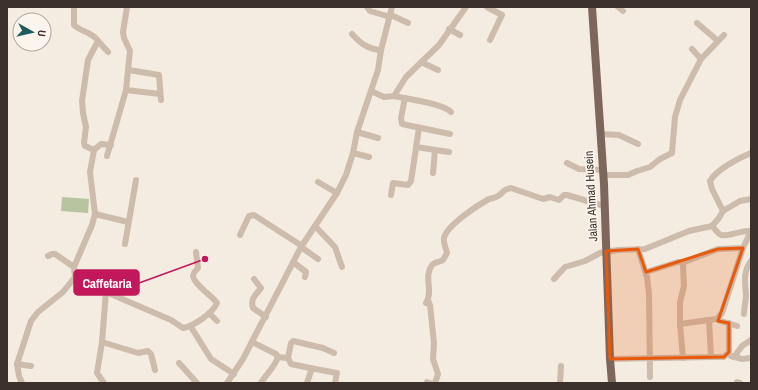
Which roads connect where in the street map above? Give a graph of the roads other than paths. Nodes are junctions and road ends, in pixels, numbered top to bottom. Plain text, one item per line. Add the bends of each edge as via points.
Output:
1 (74, 7) edge
2 (127, 7) edge
3 (366, 7) edge
4 (392, 7) edge
5 (466, 7) edge
6 (487, 7) edge
7 (592, 7) edge
8 (390, 16) junction
9 (408, 23) dead end
10 (697, 23) dead end
11 (449, 29) junction
12 (352, 34) dead end
13 (460, 35) dead end
14 (724, 35) dead end
15 (490, 40) dead end
16 (98, 41) junction
17 (718, 41) junction
18 (692, 49) dead end
19 (381, 50) junction
20 (108, 52) dead end
21 (701, 59) junction
22 (421, 62) junction
23 (129, 70) junction
24 (438, 70) dead end
25 (126, 90) junction
26 (371, 91) junction
27 (394, 96) junction
28 (405, 98) junction
29 (451, 112) dead end
30 (419, 128) junction
31 (357, 132) junction
32 (450, 134) dead end
33 (600, 134) junction
34 (378, 138) dead end
35 (638, 144) dead end
36 (111, 145) junction
37 (416, 147) junction
38 (94, 150) junction
39 (435, 150) junction
40 (448, 152) dead end
41 (353, 153) junction
42 (751, 153) edge
43 (106, 156) dead end
44 (369, 157) dead end
45 (567, 163) dead end
46 (603, 172) junction
47 (433, 173) dead end
48 (136, 180) dead end
49 (318, 182) dead end
50 (337, 193) junction
51 (391, 196) dead end
52 (751, 199) edge
53 (604, 206) junction
54 (723, 211) junction
55 (95, 214) junction
56 (128, 222) junction
57 (314, 226) junction
58 (712, 226) junction
59 (751, 231) edge
60 (240, 235) dead end
61 (125, 244) dead end
62 (302, 247) junction
63 (743, 248) junction
64 (638, 249) junction
65 (606, 251) junction
66 (196, 252) dead end
67 (48, 256) dead end
68 (318, 259) dead end
69 (751, 261) edge
70 (293, 262) junction
71 (684, 262) junction
72 (74, 267) junction
73 (342, 267) dead end
74 (646, 272) junction
75 (75, 277) junction
76 (305, 277) dead end
77 (254, 279) dead end
78 (554, 279) dead end
79 (106, 292) junction
80 (209, 313) junction
81 (744, 314) dead end
82 (266, 317) junction
83 (717, 319) junction
84 (709, 320) junction
85 (217, 321) dead end
86 (680, 324) junction
87 (729, 324) junction
88 (737, 326) dead end
89 (191, 327) junction
90 (751, 340) edge
91 (102, 342) junction
92 (252, 342) junction
93 (334, 353) dead end
94 (727, 354) junction
95 (278, 357) junction
96 (711, 357) junction
97 (734, 357) junction
98 (288, 358) junction
99 (683, 358) junction
100 (751, 358) edge
101 (610, 359) junction
102 (649, 359) junction
103 (179, 363) dead end
104 (17, 364) junction
105 (31, 366) dead end
106 (561, 366) dead end
107 (310, 368) junction
108 (155, 370) dead end
109 (234, 374) junction
110 (650, 377) dead end
111 (22, 383) edge
112 (104, 383) edge
113 (197, 383) edge
114 (227, 383) edge
115 (261, 383) edge
116 (307, 383) edge
117 (335, 383) edge
118 (435, 383) edge
119 (560, 383) edge
120 (612, 383) edge

1 - 16 street via 74,25 93,35
2 - 23 street via 123,32 130,51
3 - 8 street via 370,11
4 - 8 street
5 - 11 street
6 - 15 street via 502,15
7 - 33 main road, Jalan Ahmad Husein
8 - 9 street
8 - 19 street
10 - 17 street
11 - 13 street
11 - 22 street via 439,45
12 - 19 street via 371,49
14 - 17 street
16 - 20 street
16 - 38 street via 88,60 82,101 86,127 84,143 86,147
17 - 21 street
18 - 21 street
19 - 26 street
21 - 46 street via 680,100 675,117 672,153 650,167 628,175
22 - 24 street
22 - 27 street via 406,77
23 - 25 street
23 - 25 street via 159,74 161,97
25 - 36 street
26 - 27 street via 384,97
26 - 31 street
27 - 28 street
28 - 29 street
28 - 30 street via 401,123
30 - 32 street
30 - 37 street
31 - 34 street
31 - 41 street
33 - 35 street via 619,135
33 - 46 main road, Jalan Ahmad Husein
36 - 38 street via 101,144
36 - 43 street
37 - 39 street
37 - 51 street via 411,181 408,185 394,183
38 - 55 street via 90,172
39 - 40 street
39 - 47 street
41 - 44 street
41 - 50 street
42 - 54 street via 739,158 713,176 710,181
45 - 46 street via 579,169
46 - 53 main road, Jalan Ahmad Husein
48 - 56 street
49 - 50 street
50 - 57 street
52 - 54 street via 740,201
53 - 65 main road, Jalan Ahmad Husein
53 - 118 street via 567,194 559,200 550,197 543,199 510,188 466,214 446,233 446,255 442,261 432,264 428,274 430,293 427,301 430,305 434,342 433,359 438,374
54 - 58 street
55 - 56 street
55 - 72 street
56 - 61 street
57 - 62 street
57 - 73 street via 335,247
58 - 59 street via 720,235
58 - 64 street via 689,231
59 - 63 street
60 - 62 street via 249,216 254,215
62 - 68 street
62 - 70 street
63 - 71 street via 718,249
63 - 83 street via 726,303
64 - 65 street
64 - 74 street
65 - 78 street via 565,267
65 - 101 main road, Jalan Ahmad Husein
66 - 80 street via 198,268 193,276 217,303
67 - 72 street via 56,254
69 - 81 street via 745,274
70 - 76 street via 306,272
70 - 82 street
71 - 74 street
71 - 86 street
72 - 75 street
74 - 102 street via 649,294
75 - 79 street
75 - 104 street via 63,292 31,321
77 - 82 street via 261,288 251,302 253,308
79 - 89 street via 171,320 183,328
79 - 91 street
80 - 85 street
80 - 89 street
82 - 92 street
83 - 84 street
83 - 87 street
84 - 86 street
84 - 96 street
86 - 99 street
87 - 88 street
87 - 94 street
89 - 109 street via 211,359
90 - 97 street via 742,346
91 - 108 street via 138,353 148,351
91 - 112 street via 97,373
92 - 95 street
92 - 109 street
93 - 98 street via 293,341
94 - 96 street via 724,357
94 - 97 street
95 - 98 street
95 - 115 street
96 - 99 street
97 - 100 street
98 - 107 street via 291,364
99 - 102 street
101 - 102 street
101 - 120 main road, Jalan Ahmad Husein
102 - 110 street
103 - 113 street
104 - 105 street
104 - 111 street
106 - 119 street
107 - 116 street
107 - 117 street via 337,373
109 - 114 street

